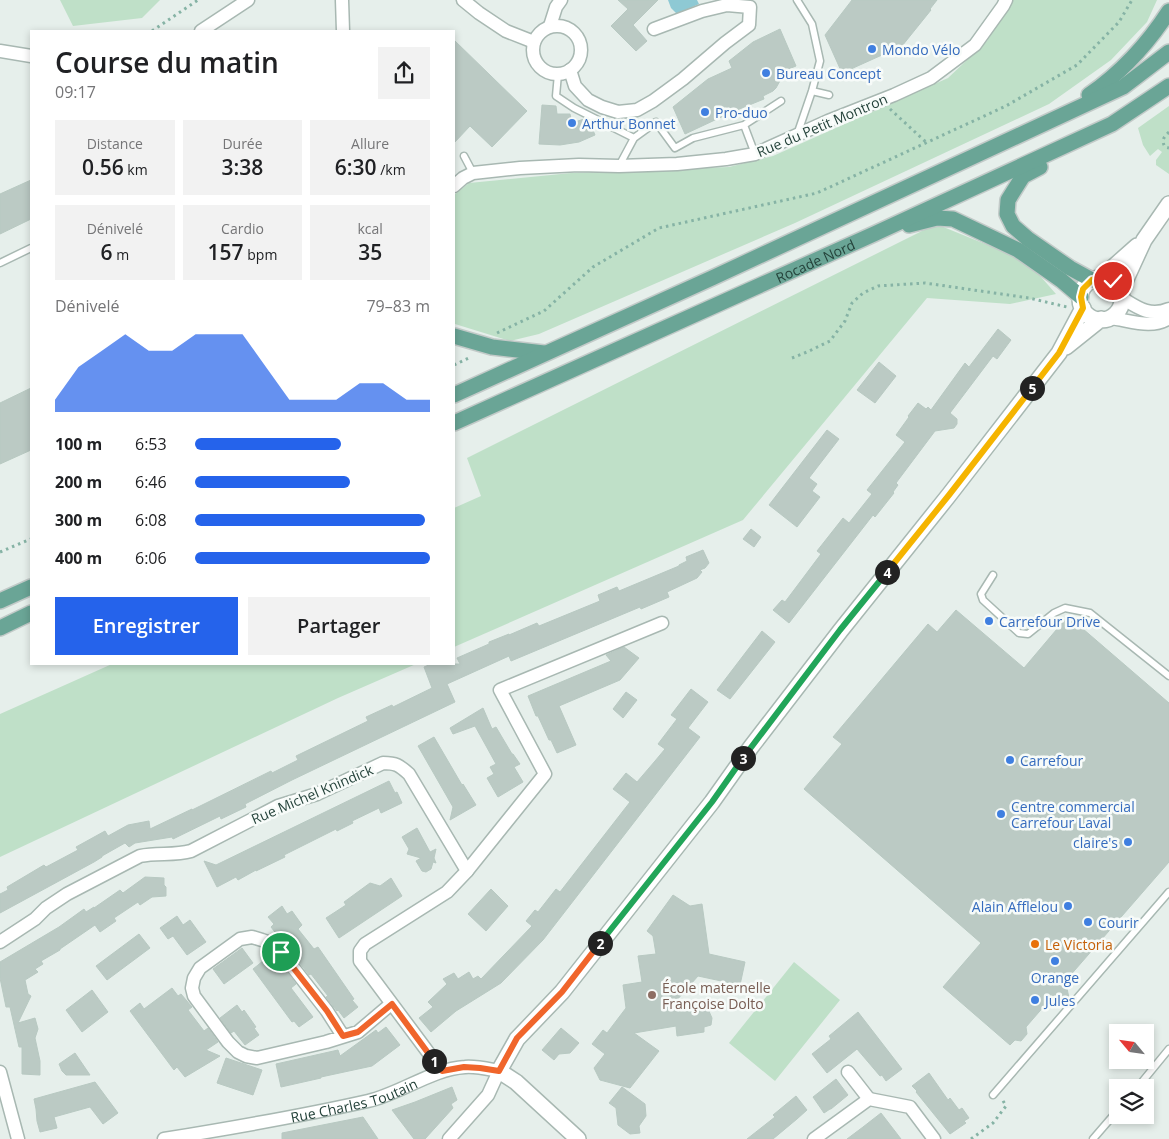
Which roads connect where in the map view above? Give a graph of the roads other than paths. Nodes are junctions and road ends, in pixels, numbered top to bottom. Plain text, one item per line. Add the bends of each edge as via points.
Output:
1 (248, 0) edge
2 (342, 0) edge
3 (463, 0) edge
4 (561, 0) edge
5 (797, 0) edge
6 (1006, 0) edge
7 (1169, 11) edge
8 (550, 26) junction
9 (654, 29) dead end
10 (203, 30) edge
11 (343, 30) edge
12 (534, 42) junction
13 (0, 51) edge
14 (1169, 52) edge
15 (30, 56) edge
16 (564, 72) junction
17 (1169, 86) edge
18 (812, 91) junction
19 (830, 95) dead end
20 (781, 101) dead end
21 (1053, 120) junction
22 (1112, 124) junction
23 (744, 125) junction
24 (796, 136) junction
25 (634, 138) junction
26 (755, 154) junction
27 (464, 156) dead end
28 (619, 166) junction
29 (473, 173) junction
30 (455, 185) edge
31 (1169, 204) edge
32 (874, 234) junction
33 (1144, 240) junction
34 (30, 248) edge
35 (0, 262) edge
36 (1096, 279) junction
37 (1121, 294) junction
38 (1082, 302) junction
39 (1169, 309) edge
40 (1105, 318) junction
41 (1169, 318) edge
42 (455, 336) edge
43 (545, 353) junction
44 (1059, 353) junction
45 (455, 395) edge
46 (455, 422) edge
47 (994, 575) dead end
48 (30, 587) edge
49 (0, 601) edge
50 (30, 613) edge
51 (662, 623) dead end
52 (0, 628) edge
53 (1169, 676) edge
54 (467, 871) junction
55 (1169, 892) edge
56 (0, 942) edge
57 (392, 1004) junction
58 (343, 1036) junction
59 (1169, 1049) edge
60 (442, 1071) junction
61 (499, 1071) junction
62 (0, 1072) edge
63 (848, 1072) dead end
64 (1144, 1079) edge
65 (996, 1093) road end
66 (869, 1099) junction
67 (1109, 1120) edge
68 (18, 1139) edge
69 (164, 1139) edge
70 (449, 1139) edge
71 (578, 1139) edge
72 (814, 1139) edge
73 (934, 1139) edge
74 (1093, 1139) edge

1 - 10 street
2 - 11 street
3 - 12 street via 506,31
4 - 8 street
5 - 18 lane via 812,24 820,61
6 - 24 street, Rue du Petit Montron via 975,45 931,78
7 - 21 main road, Rocade Nord via 1142,49 1106,83
8 - 12 street via 537,35
8 - 16 street via 565,26 572,30 580,43 580,58 576,65
9 - 16 street via 727,5 750,7 749,25 683,79 637,110 618,112 588,100
12 - 16 street via 534,58 538,64 551,73
13 - 15 street
14 - 21 main road, Rocade Nord via 1123,87
16 - 25 lane via 556,96
17 - 22 main road, Rocade Nord
18 - 19 lane
18 - 24 lane
20 - 23 lane
21 - 43 main road, Rocade Nord
22 - 32 main road, Rocade Nord
22 - 36 main road via 1078,149 1023,176 1008,200 1007,214 1013,226 1070,268
23 - 25 lane via 693,138 676,148 656,122
23 - 26 lane
24 - 26 street, Rue du Petit Montron
25 - 28 lane
26 - 28 street, Rue du Petit Montron via 677,164
27 - 29 lane
28 - 29 street, Rue du Petit Montron via 530,167
29 - 30 street, Rue du Petit Montron
31 - 33 street
32 - 38 main road via 936,218 953,219 1018,250 1061,280
32 - 46 main road, Rocade Nord
33 - 36 street
33 - 37 street
34 - 35 lane
36 - 37 street via 1113,281
36 - 38 street via 1083,289
37 - 39 street via 1140,309 1151,313
37 - 40 street via 1119,310
38 - 40 street via 1090,316
38 - 44 street
40 - 41 street via 1142,324
40 - 44 street
42 - 43 main road via 492,347
43 - 45 main road, Rocade Nord
44 - 61 street via 840,630 712,802 562,992 517,1038
47 - 53 lane via 981,594 983,600 1019,633 1028,634 1065,608 1090,613
48 - 49 main road
50 - 52 main road
51 - 54 street via 500,690 545,774
54 - 56 street, Rue Michel Knindick via 409,774 400,766 383,763 317,794 278,806 191,851 140,856 67,894
54 - 57 street via 447,892 365,944 360,951 360,961
55 - 65 lane
57 - 58 street via 358,1032
57 - 60 street
58 - 58 street via 257,1058 246,1056 228,1042 194,996 194,978 200,968 240,939 252,937 273,944
59 - 64 lane
60 - 61 street, Rue Charles Toutain via 464,1067
60 - 69 street, Rue Charles Toutain via 370,1101
61 - 70 street via 488,1095
61 - 71 street via 516,1082
62 - 68 street
63 - 66 street
66 - 72 street
66 - 73 street via 910,1107
67 - 74 lane

